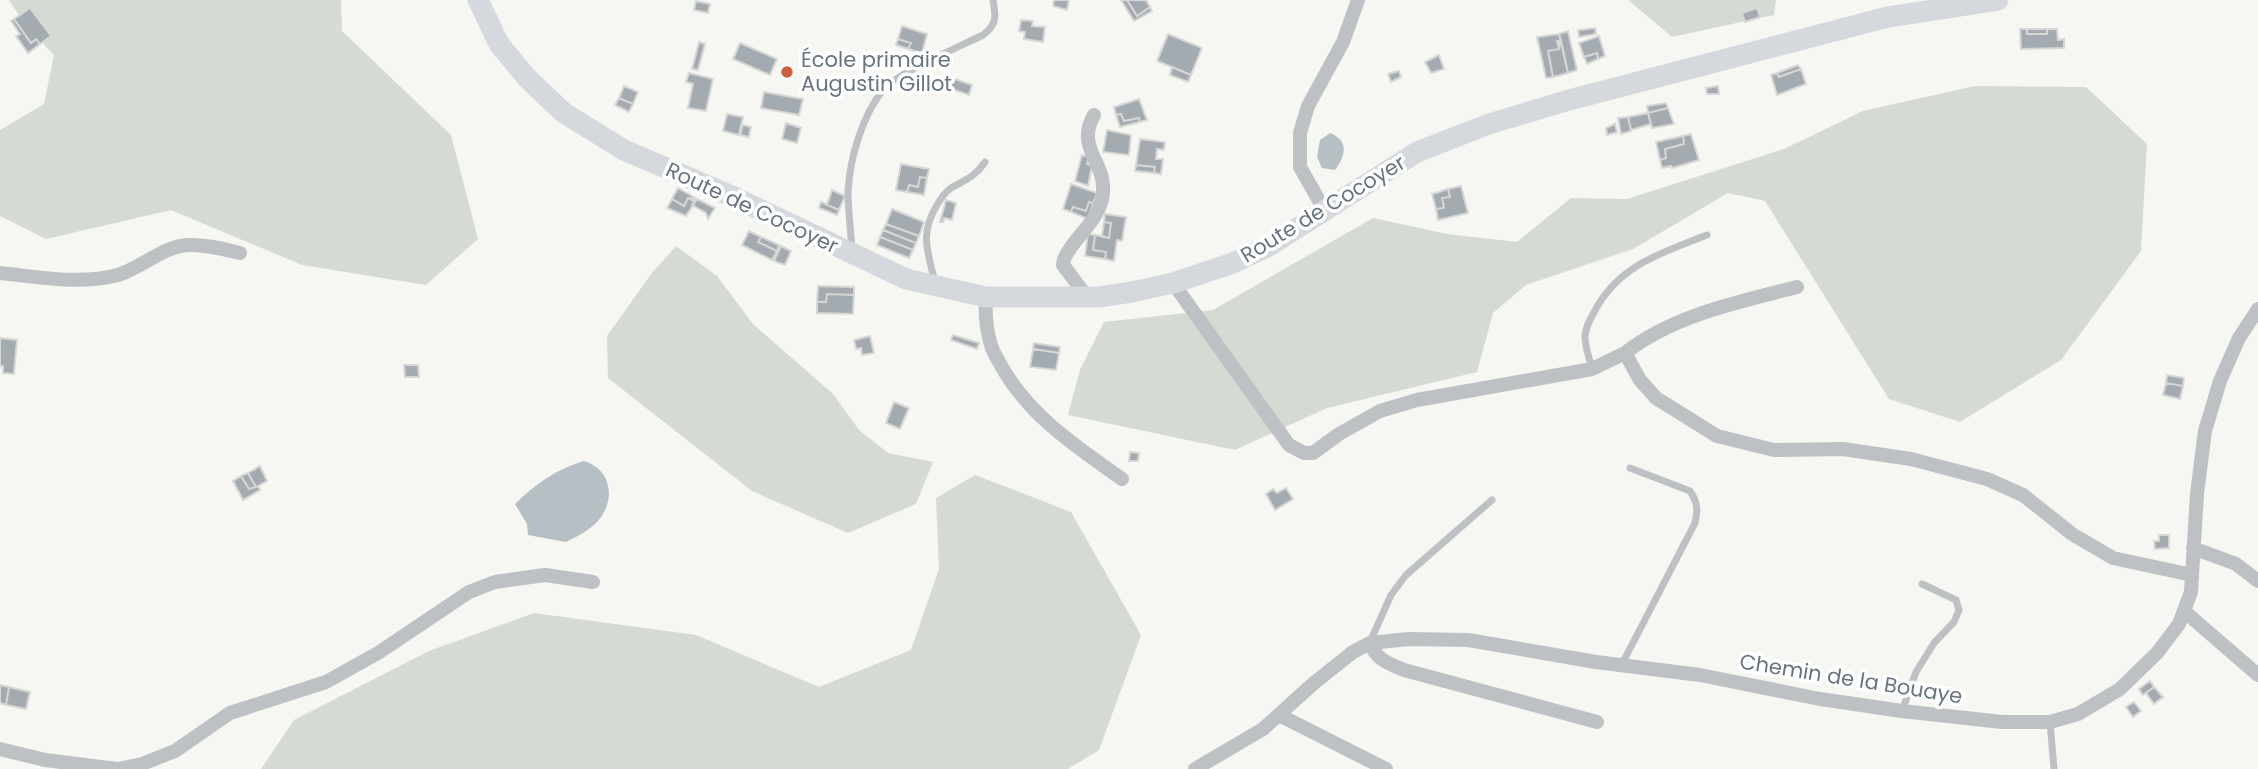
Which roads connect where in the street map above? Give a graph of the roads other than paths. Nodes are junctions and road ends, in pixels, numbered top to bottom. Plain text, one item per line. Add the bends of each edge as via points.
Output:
1 (478, 0) edge
2 (993, 0) edge
3 (1358, 0) edge
4 (1998, 0) edge
5 (1911, 7) edge
6 (1094, 115) dead end
7 (985, 162) dead end
8 (1325, 211) junction
9 (1707, 235) dead end
10 (240, 253) dead end
11 (853, 255) junction
12 (0, 273) edge
13 (1173, 283) junction
14 (935, 284) junction
15 (1797, 287) dead end
16 (986, 297) junction
17 (1087, 297) junction
18 (2258, 309) edge
19 (1626, 353) junction
20 (1592, 369) junction
21 (1630, 468) dead end
22 (1122, 479) dead end
23 (1492, 500) dead end
24 (2193, 548) junction
25 (2192, 575) junction
26 (2258, 581) edge
27 (593, 582) dead end
28 (1922, 584) dead end
29 (2184, 611) junction
30 (1370, 643) junction
31 (1621, 665) junction
32 (2258, 675) edge
33 (1902, 711) junction
34 (1279, 715) junction
35 (1597, 722) dead end
36 (2050, 722) junction
37 (0, 749) edge
38 (117, 769) edge
39 (1195, 769) edge
40 (1386, 769) edge
41 (2054, 769) edge

1 - 11 main road, Route de Cocoyer via 499,44 564,113 624,149
2 - 11 lane via 996,20 992,29 884,88 867,118 854,153 848,191
3 - 8 street via 1300,133 1300,167
4 - 5 main road, Route de Cocoyer
5 - 8 main road, Route de Cocoyer via 1489,124 1417,152
6 - 17 street via 1088,125 1088,144 1105,181 1102,201 1063,265
7 - 14 lane via 974,176 942,196 929,219 926,237
8 - 13 main road, Route de Cocoyer via 1269,246
9 - 20 lane via 1624,273 1606,290 1585,337
10 - 12 street via 186,245 119,275 82,281
11 - 14 main road, Route de Cocoyer via 906,279
13 - 17 main road, Route de Cocoyer
13 - 20 street via 1289,445 1304,453 1312,453 1380,411 1417,400
14 - 16 main road, Route de Cocoyer
15 - 19 street via 1719,308 1662,330
16 - 17 main road, Route de Cocoyer
16 - 22 street via 991,348 1009,379 1057,432
18 - 24 street, Chemin de la Bouaye via 2220,381 2205,431
19 - 20 street
19 - 25 street via 1656,398 1717,436 1774,450 1843,449 1911,459 1987,479 2023,495 2113,558
21 - 31 lane via 1690,491 1698,510
23 - 30 lane via 1406,575
24 - 25 street, Chemin de la Bouaye
24 - 26 street via 2236,564
25 - 29 street, Chemin de la Bouaye
27 - 38 street via 545,575 495,582 470,592 326,682 230,713 175,751
28 - 33 lane via 1956,600 1959,610 1916,672
29 - 32 street
29 - 36 street, Chemin de la Bouaye via 2157,653 2120,690 2078,714
30 - 31 street, Chemin de la Bouaye via 1468,640
30 - 34 street, Chemin de la Bouaye
30 - 35 street via 1381,661 1404,670
31 - 33 street, Chemin de la Bouaye
33 - 36 street, Chemin de la Bouaye via 2002,722
34 - 39 street, Chemin de la Bouaye
34 - 40 street
36 - 41 lane
37 - 38 street

